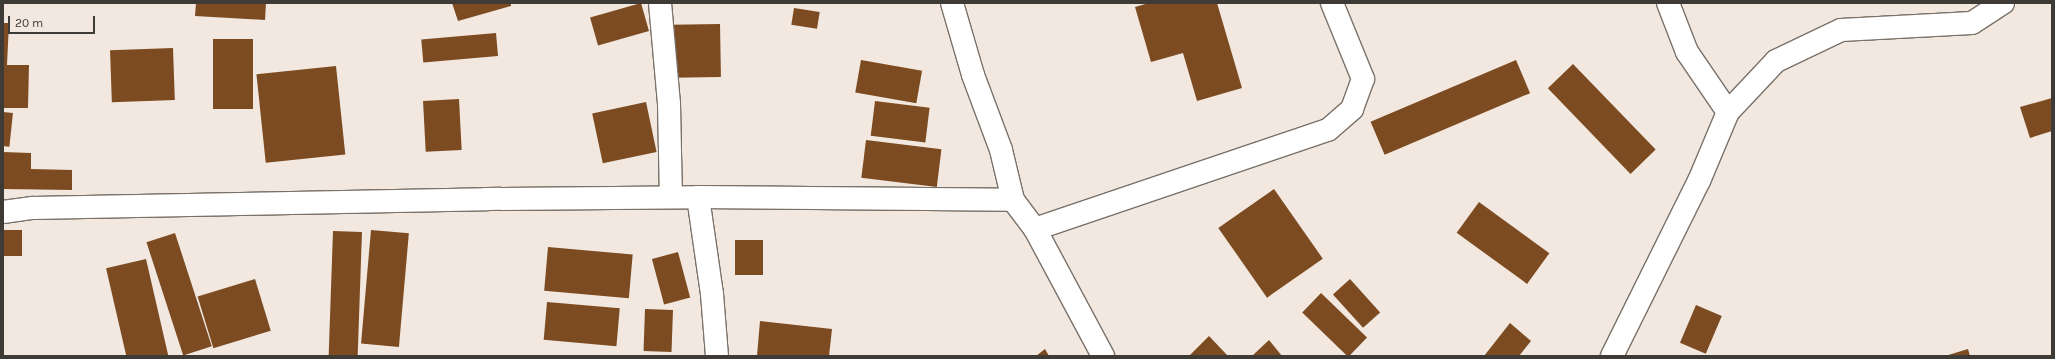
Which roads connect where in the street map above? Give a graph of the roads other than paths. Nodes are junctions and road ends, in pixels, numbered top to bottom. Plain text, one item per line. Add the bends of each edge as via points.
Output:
1 (660, 3) edge
2 (952, 3) edge
3 (1332, 3) edge
4 (1668, 3) edge
5 (2004, 3) edge
6 (1728, 112) junction
7 (671, 197) junction
8 (698, 197) junction
9 (1013, 200) junction
10 (3, 212) edge
11 (1035, 229) junction
12 (717, 356) edge
13 (1103, 356) edge
14 (1612, 356) edge

1 - 7 street via 669,104
2 - 9 street via 973,75 1000,150
3 - 11 street via 1363,79 1352,109 1328,130
4 - 6 street via 1687,52
5 - 6 street via 1972,23 1840,30 1776,61
6 - 14 street via 1699,181
7 - 8 street
7 - 10 street via 33,208
8 - 9 street
8 - 12 street via 712,294
9 - 11 street
11 - 13 street

